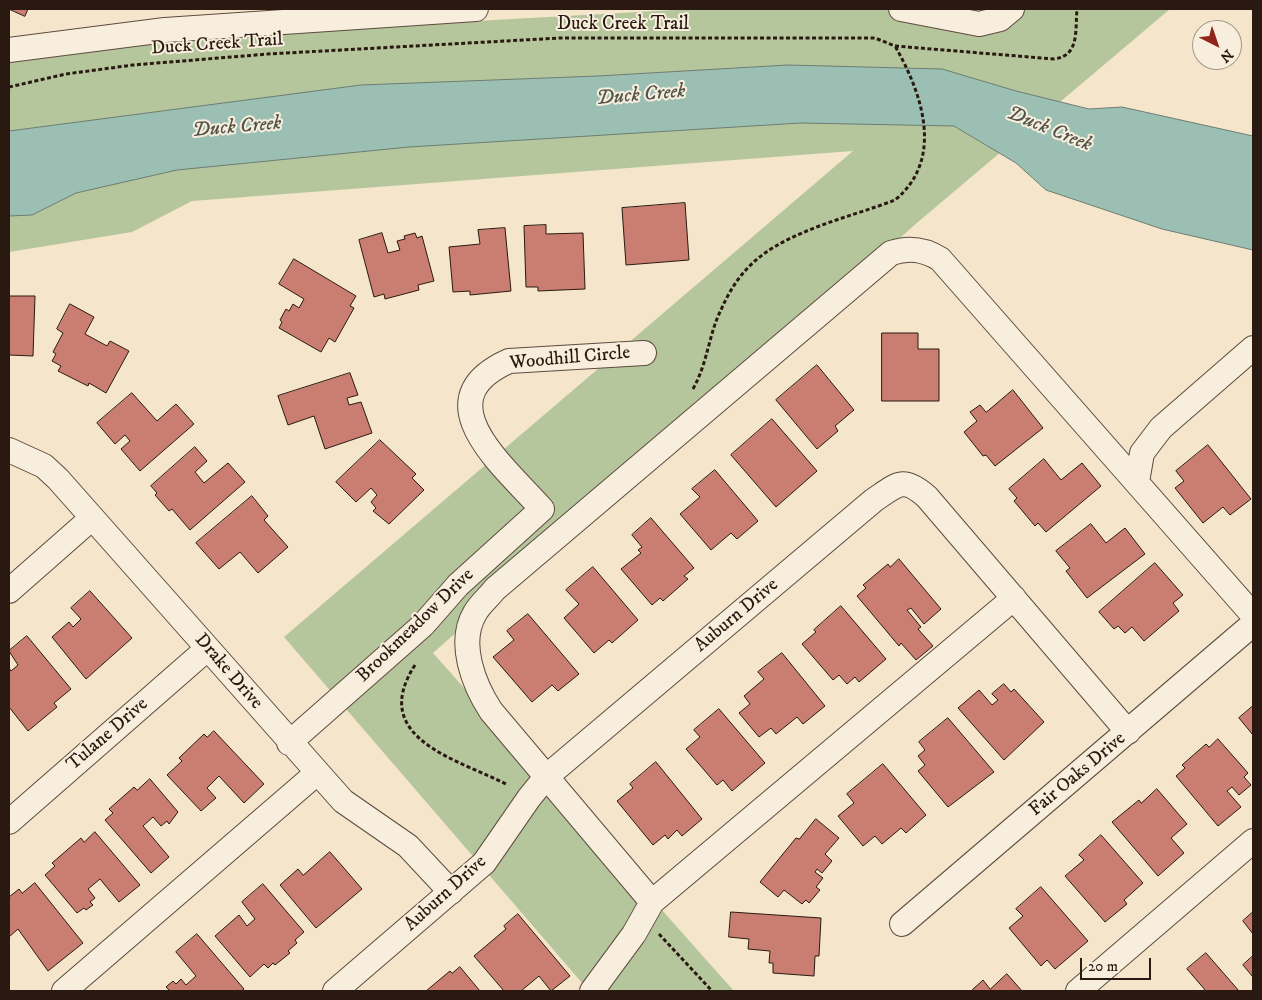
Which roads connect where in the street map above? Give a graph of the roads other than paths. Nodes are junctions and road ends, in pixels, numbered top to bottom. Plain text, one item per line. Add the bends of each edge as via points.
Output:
1 (476, 9) edge
2 (901, 9) edge
3 (1012, 9) edge
4 (9, 50) edge
5 (1253, 348) edge
6 (644, 353) dead end
7 (9, 450) edge
8 (1136, 482) junction
9 (542, 509) joint
10 (92, 518) junction
11 (9, 590) edge
12 (1014, 598) junction
13 (1253, 615) edge
14 (1253, 624) edge
15 (207, 649) junction
16 (1128, 732) junction
17 (289, 743) junction
18 (317, 773) junction
19 (546, 777) junction
20 (9, 822) edge
21 (1253, 841) edge
22 (451, 892) junction
23 (652, 902) junction
24 (902, 924) dead end
25 (64, 991) edge
26 (335, 991) edge
27 (592, 991) edge
28 (1078, 991) edge

1 - 4 street via 165,30
2 - 3 street via 979,24 1000,19
5 - 8 street via 1161,428 1142,453
6 - 9 street, Woodhill Circle via 508,361 480,379 469,399 471,421 483,441
7 - 10 street, Drake Drive via 44,466
8 - 13 street
8 - 19 street via 940,259 927,251 905,248 891,253 495,589 474,613 467,637 470,664 479,692
9 - 17 street, Brookmeadow Drive via 458,585 423,625
10 - 11 street
10 - 15 street, Drake Drive
12 - 16 street, Auburn Drive
12 - 19 street, Auburn Drive via 927,497 912,484 899,483 874,500
12 - 23 street
14 - 16 street, Fair Oaks Drive
15 - 17 street, Drake Drive
15 - 20 street, Tulane Drive
16 - 24 street, Fair Oaks Drive
17 - 18 street, Drake Drive
18 - 22 street, Drake Drive via 343,801 408,846
18 - 25 street
19 - 22 street, Auburn Drive via 484,863
19 - 23 street
21 - 28 street
22 - 26 street, Auburn Drive
23 - 27 street via 634,934

